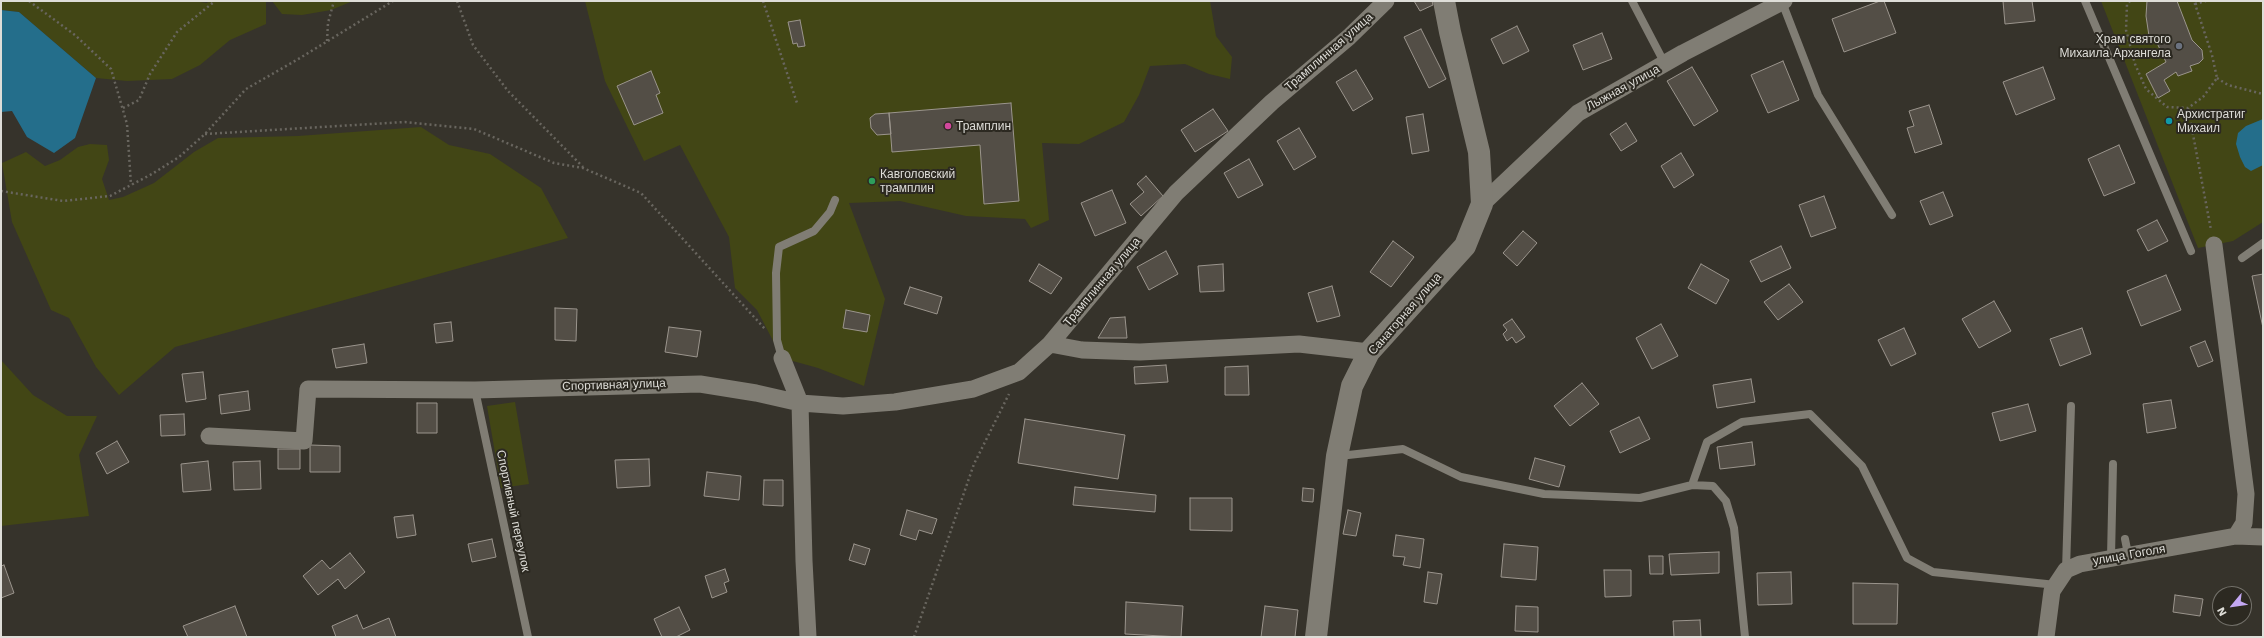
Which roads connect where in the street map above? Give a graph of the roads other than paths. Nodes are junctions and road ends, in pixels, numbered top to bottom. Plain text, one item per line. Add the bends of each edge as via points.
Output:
1 (1386, 1) edge
2 (1444, 1) edge
3 (1632, 1) edge
4 (1783, 1) edge
5 (2085, 1) edge
6 (1664, 64) junction
7 (835, 200) dead end
8 (1482, 204) junction
9 (1892, 215) dead end
10 (2263, 243) edge
11 (2214, 245) road end
12 (2191, 252) dead end
13 (2242, 258) dead end
14 (1050, 344) junction
15 (1369, 352) junction
16 (782, 358) joint
17 (475, 390) junction
18 (800, 403) junction
19 (2071, 406) dead end
20 (209, 436) dead end
21 (1337, 456) junction
22 (2113, 464) dead end
23 (1692, 485) junction
24 (2236, 536) junction
25 (2263, 538) edge
26 (2111, 557) junction
27 (2066, 570) junction
28 (2056, 585) junction
29 (528, 637) edge
30 (808, 637) edge
31 (1316, 637) edge
32 (1745, 637) edge
33 (2046, 637) edge

1 - 14 street, Трамплинная улица via 1350,37 1272,102 1176,193
2 - 8 street, Санаторная улица via 1480,152
3 - 6 lane
4 - 6 street, Лыжная улица
4 - 9 lane via 1818,95
5 - 12 lane
6 - 8 street, Лыжная улица via 1578,113
7 - 16 lane via 830,212 814,230 779,247 776,273 777,340
8 - 15 street, Санаторная улица via 1465,246
10 - 13 lane
11 - 24 street via 2246,494 2244,523
14 - 15 street via 1082,350 1140,352 1299,344
14 - 18 street, Спортивная улица via 1020,372 973,389 895,402 843,406
15 - 21 street, Санаторная улица via 1352,386
16 - 18 street
17 - 18 street, Спортивная улица via 700,384
17 - 20 street, Спортивная улица via 308,389 304,441
17 - 29 lane, Спортивный переулок
18 - 30 street
19 - 27 lane
21 - 23 lane via 1403,449 1461,477 1544,494 1640,498
21 - 31 street, Санаторная улица
22 - 26 lane
23 - 28 lane via 1707,442 1742,422 1810,414 1862,466 1906,558 1933,572
23 - 32 lane via 1713,486 1726,501 1734,528
24 - 25 street, улица Гоголя
24 - 26 street, улица Гоголя via 2126,546
26 - 27 street, улица Гоголя
27 - 28 street
28 - 33 street via 2052,591

